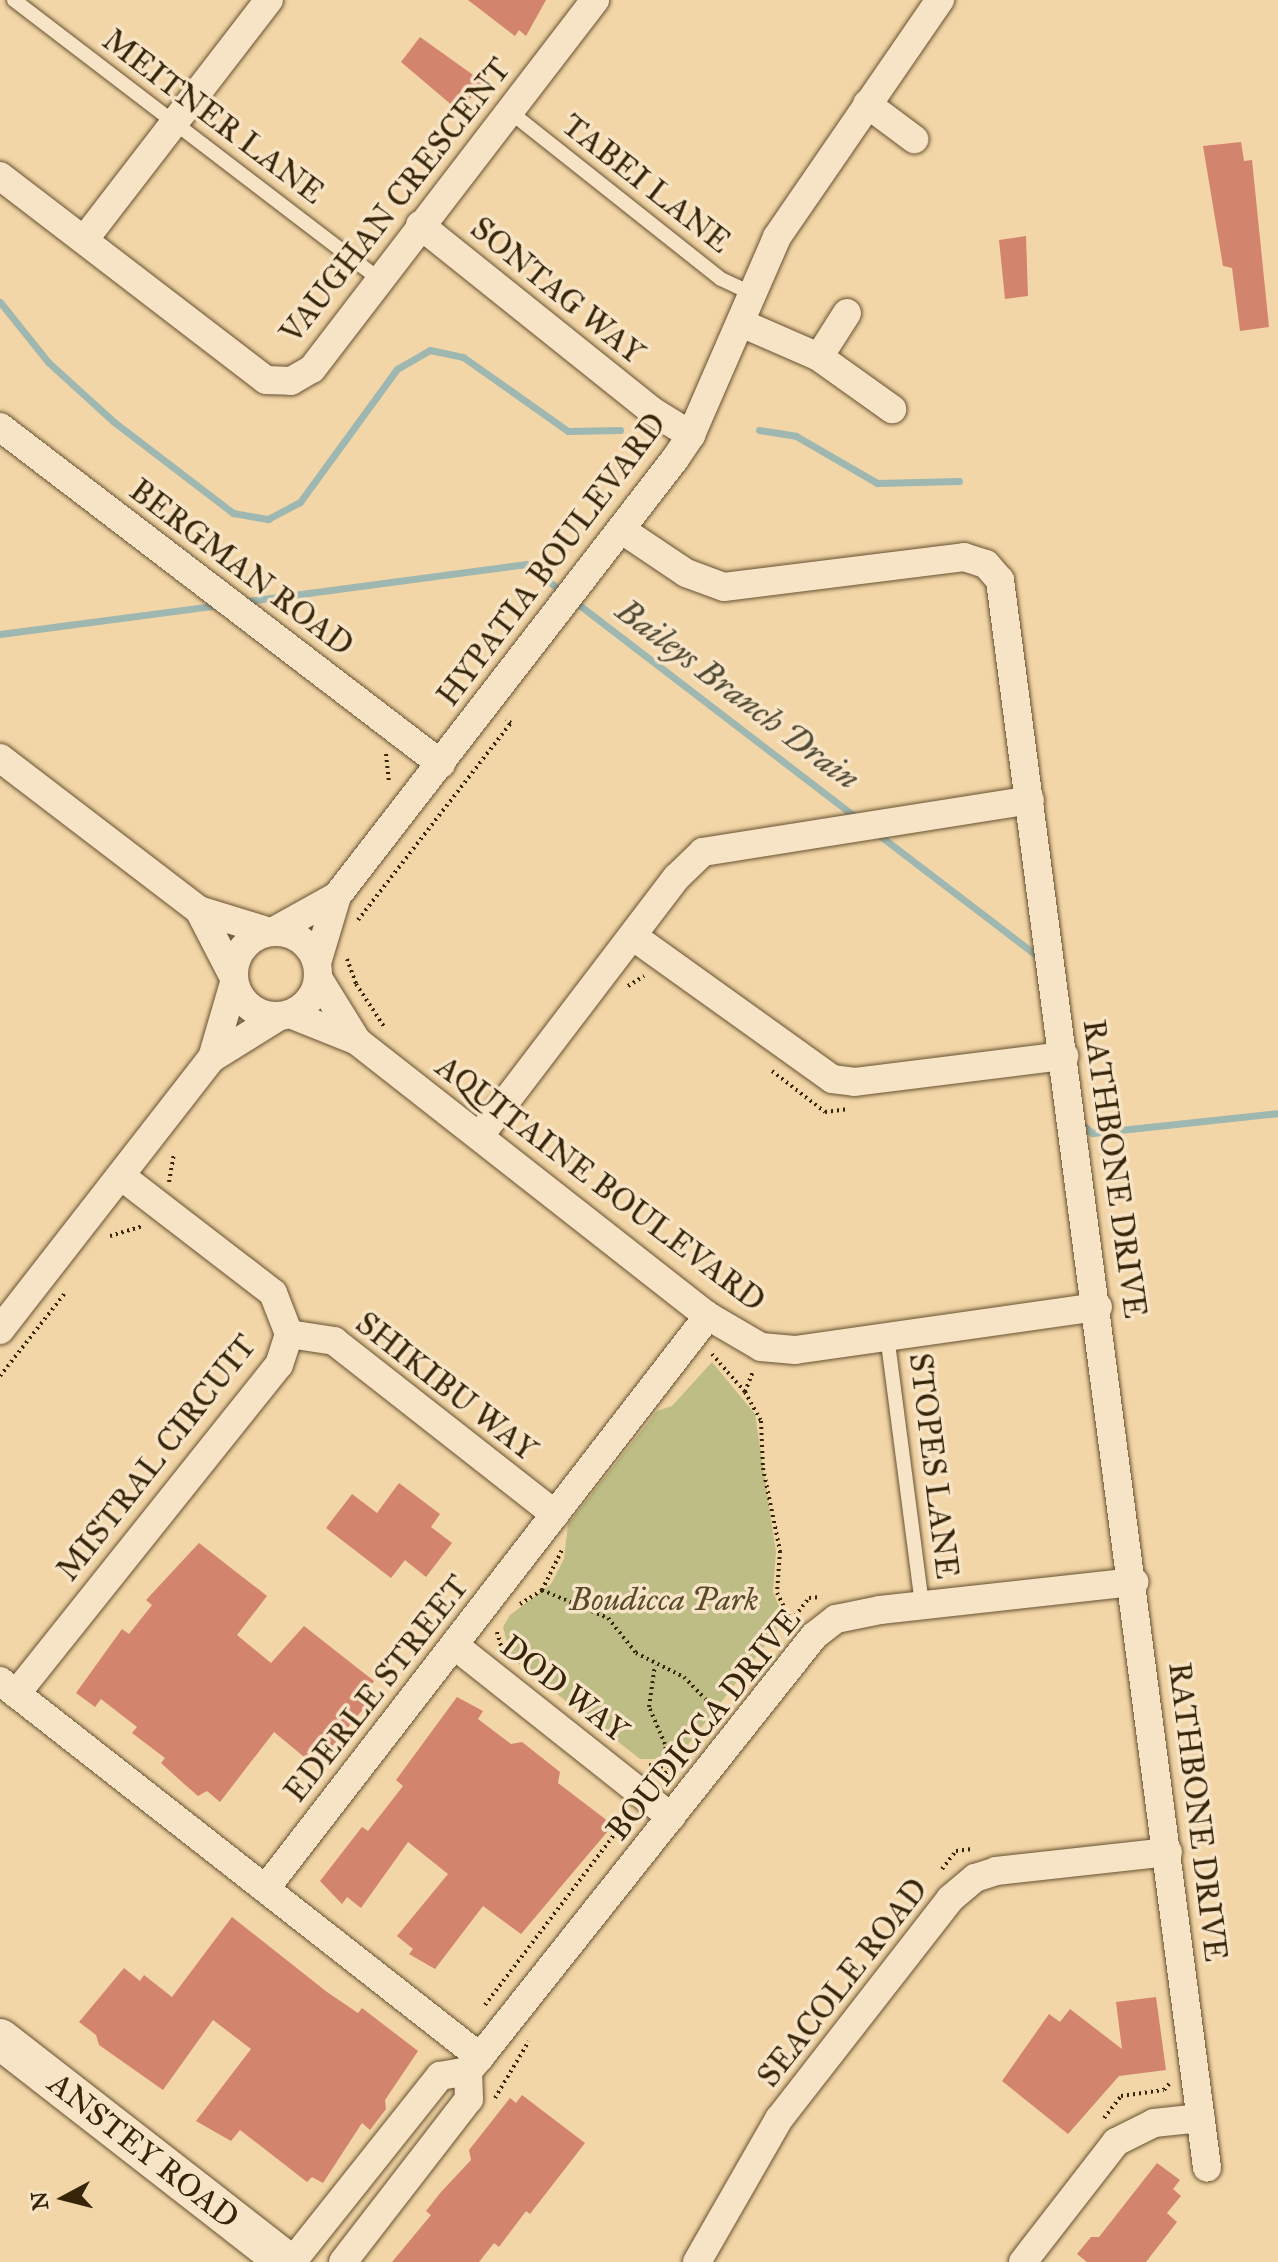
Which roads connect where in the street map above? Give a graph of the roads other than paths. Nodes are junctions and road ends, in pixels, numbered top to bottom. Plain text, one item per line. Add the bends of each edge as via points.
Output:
1 (14, 0) edge
2 (269, 0) edge
3 (595, 0) edge
4 (940, 0) edge
5 (867, 104) junction
6 (509, 111) junction
7 (174, 123) junction
8 (914, 139) dead end
9 (0, 176) edge
10 (420, 225) junction
11 (84, 240) junction
12 (379, 279) junction
13 (753, 294) junction
14 (847, 313) dead end
15 (741, 323) junction
16 (819, 357) junction
17 (892, 409) dead end
18 (0, 427) edge
19 (691, 435) junction
20 (622, 530) junction
21 (0, 758) edge
22 (441, 764) junction
23 (1030, 800) junction
24 (199, 910) junction
25 (338, 918) junction
26 (272, 932) junction
27 (634, 937) junction
28 (318, 970) junction
29 (234, 980) junction
30 (284, 1016) junction
31 (357, 1041) junction
32 (1064, 1056) junction
33 (212, 1058) junction
34 (481, 1134) junction
35 (121, 1176) junction
36 (1098, 1307) junction
37 (708, 1316) junction
38 (0, 1330) edge
39 (289, 1334) junction
40 (887, 1335) junction
41 (555, 1514) junction
42 (1134, 1582) junction
43 (922, 1605) junction
44 (454, 1645) junction
45 (8, 1688) edge
46 (671, 1817) junction
47 (1168, 1852) junction
48 (266, 1888) junction
49 (0, 2039) edge
50 (474, 2064) junction
51 (1201, 2118) junction
52 (1207, 2168) dead end
53 (289, 2262) edge
54 (343, 2262) edge
55 (697, 2262) edge
56 (1023, 2262) edge

1 - 7 lane, MEITNER LANE
2 - 7 street
3 - 6 street, VAUGHAN CRESCENT
4 - 5 street, HYPATIA BOULEVARD
5 - 8 street
5 - 13 street, HYPATIA BOULEVARD via 791,213
6 - 10 street, VAUGHAN CRESCENT
6 - 13 lane, TABEI LANE via 721,279
7 - 11 street
7 - 12 lane, MEITNER LANE
9 - 11 street, VAUGHAN CRESCENT
10 - 12 street, VAUGHAN CRESCENT
10 - 19 street, SONTAG WAY via 652,411
11 - 12 street, VAUGHAN CRESCENT via 266,380 291,381 312,369
13 - 15 street, HYPATIA BOULEVARD
14 - 16 street
15 - 16 street
15 - 19 street, HYPATIA BOULEVARD
16 - 17 street
18 - 22 street, BERGMAN ROAD
19 - 20 street, HYPATIA BOULEVARD
20 - 22 street, HYPATIA BOULEVARD
20 - 23 street, RATHBONE DRIVE via 686,573 724,587 964,557 986,564 1000,580 1006,604
21 - 24 street
22 - 25 street, HYPATIA BOULEVARD
23 - 27 street via 703,852 677,877
23 - 32 street, RATHBONE DRIVE
24 - 26 street
24 - 29 street
25 - 26 street, HYPATIA BOULEVARD
25 - 28 street, HYPATIA BOULEVARD
26 - 28 street via 301,940
26 - 29 street via 243,947
27 - 32 street via 832,1079 855,1082
27 - 34 street
28 - 30 street via 309,1001
28 - 31 street
29 - 30 street via 255,1011
29 - 33 street
30 - 31 street
30 - 33 street
31 - 34 street, AQUITAINE BOULEVARD
32 - 36 street, RATHBONE DRIVE
33 - 35 street
34 - 37 street, AQUITAINE BOULEVARD
35 - 38 street
35 - 39 street, MISTRAL CIRCUIT via 149,1214 273,1293
36 - 40 street, AQUITAINE BOULEVARD
36 - 42 street, RATHBONE DRIVE
37 - 40 street, AQUITAINE BOULEVARD via 761,1347 795,1350
37 - 41 street, EDERLE STREET
39 - 41 street, SHIKIBU WAY via 334,1341
39 - 45 street, MISTRAL CIRCUIT via 279,1365
40 - 43 lane, STOPES LANE
41 - 44 street, EDERLE STREET
42 - 43 street, BOUDICCA DRIVE
42 - 47 street, RATHBONE DRIVE
43 - 46 street, BOUDICCA DRIVE via 836,1619 814,1636 687,1775
44 - 46 street, DOD WAY
44 - 48 street, EDERLE STREET
45 - 48 street
46 - 50 street, BOUDICCA DRIVE
47 - 51 street, RATHBONE DRIVE
47 - 55 street, SEACOLE ROAD via 996,1871 975,1878 950,1899 779,2119
48 - 50 street
49 - 53 street, ANSTEY ROAD
50 - 53 street, BOUDICCA DRIVE via 440,2076
50 - 54 street, BOUDICCA DRIVE via 469,2099
51 - 52 street, RATHBONE DRIVE
51 - 56 street via 1154,2123 1116,2142

